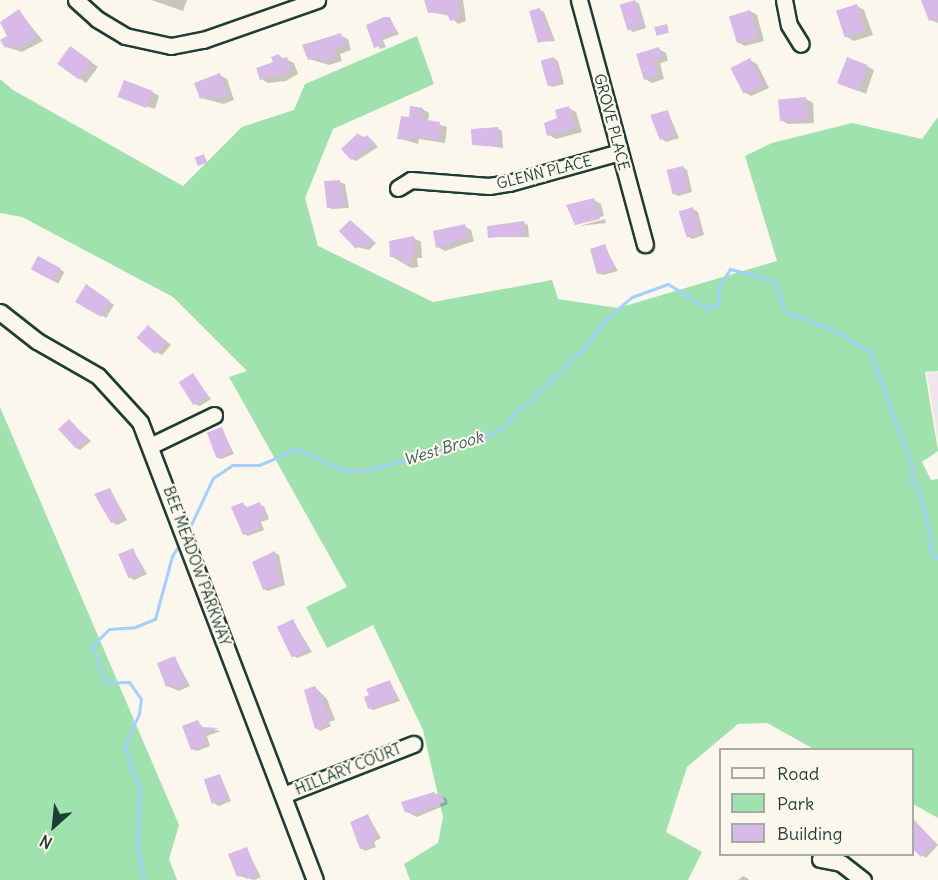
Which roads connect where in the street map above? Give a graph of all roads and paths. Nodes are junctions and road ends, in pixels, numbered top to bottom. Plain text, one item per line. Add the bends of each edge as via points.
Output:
1 (76, 0) edge
2 (317, 0) edge
3 (579, 0) edge
4 (784, 0) edge
5 (801, 44) dead end
6 (620, 152) junction
7 (398, 188) dead end
8 (645, 244) dead end
9 (0, 312) edge
10 (214, 415) dead end
11 (152, 445) junction
12 (413, 744) dead end
13 (282, 795) junction
14 (820, 859) dead end
15 (315, 880) edge
16 (863, 880) edge

1 - 2 street via 96,19 125,36 171,46 203,40
3 - 6 street, GROVE PLACE
4 - 5 street via 789,25
6 - 7 street, GLENN PLACE via 508,183 489,186 411,180
6 - 8 street, GROVE PLACE
9 - 11 street, BEE MEADOW PARKWAY via 114,391 140,422
10 - 11 street
11 - 13 street, BEE MEADOW PARKWAY
12 - 13 street, HILLARY COURT
13 - 15 street, BEE MEADOW PARKWAY
14 - 16 street via 841,863

